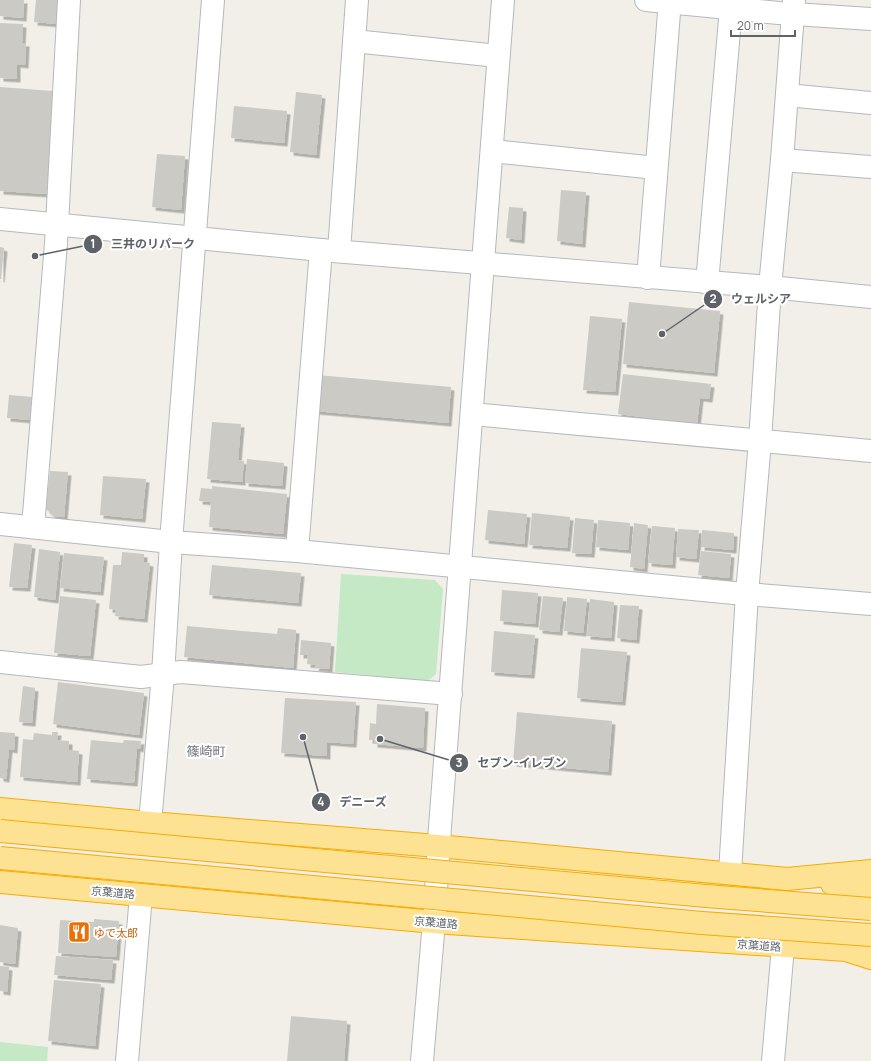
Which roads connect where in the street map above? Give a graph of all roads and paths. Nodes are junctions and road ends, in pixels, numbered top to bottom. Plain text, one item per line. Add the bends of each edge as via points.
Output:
1 (69, 0) edge
2 (213, 0) edge
3 (357, 0) edge
4 (503, 0) edge
5 (646, 0) edge
6 (670, 1) edge
7 (793, 7) edge
8 (731, 8) junction
9 (871, 19) edge
10 (354, 41) junction
11 (498, 56) junction
12 (787, 95) junction
13 (871, 103) edge
14 (492, 151) junction
15 (782, 160) junction
16 (871, 167) edge
17 (656, 168) junction
18 (0, 219) edge
19 (57, 225) junction
20 (194, 237) junction
21 (330, 250) junction
22 (482, 263) junction
23 (648, 278) junction
24 (707, 283) junction
25 (770, 287) junction
26 (871, 297) edge
27 (472, 414) junction
28 (760, 441) junction
29 (871, 452) edge
30 (0, 524) edge
31 (33, 528) junction
32 (171, 542) junction
33 (297, 551) junction
34 (460, 566) junction
35 (747, 594) junction
36 (871, 604) edge
37 (0, 662) edge
38 (163, 675) junction
39 (451, 694) junction
40 (0, 809) edge
41 (150, 823) junction
42 (0, 831) edge
43 (438, 846) junction
44 (0, 858) edge
45 (871, 871) edge
46 (730, 873) junction
47 (787, 879) junction
48 (0, 882) edge
49 (871, 888) edge
50 (141, 895) junction
51 (871, 909) edge
52 (434, 922) junction
53 (871, 935) edge
54 (783, 947) junction
55 (846, 950) junction
56 (871, 952) edge
57 (871, 958) edge
58 (127, 1061) edge
59 (422, 1061) edge
60 (773, 1061) edge

1 - 19 street
2 - 20 street
3 - 10 street
4 - 11 street
5 - 6 street
6 - 8 street
6 - 17 street
7 - 8 street
7 - 9 street
7 - 12 street
8 - 24 street
10 - 11 street
10 - 21 street
11 - 14 street
12 - 13 street
12 - 15 street
14 - 17 street
14 - 22 street
15 - 16 street
15 - 25 street
17 - 23 street
18 - 19 street
19 - 20 street
19 - 31 street
20 - 21 street
20 - 32 street
21 - 22 street
21 - 33 street
22 - 23 street
22 - 27 street
23 - 24 street
24 - 25 street
25 - 26 street
25 - 28 street
27 - 28 street
27 - 34 street
28 - 29 street
28 - 35 street
30 - 31 street
31 - 32 street
32 - 33 street
32 - 38 street
33 - 34 street
34 - 35 street
34 - 39 street
35 - 36 street
35 - 46 street
37 - 38 street via 141,677
38 - 39 street via 181,672
38 - 41 street
39 - 43 street
40 - 41 highway
41 - 43 highway
42 - 51 highway, bridge via 698,896
43 - 46 highway
43 - 52 street
44 - 53 highway, 京葉道路, bridge via 702,923
45 - 47 highway
46 - 47 highway
47 - 49 highway
48 - 50 highway, 京葉道路
50 - 52 highway, 京葉道路
50 - 58 street
52 - 54 highway, 京葉道路
52 - 59 street
54 - 55 highway, 京葉道路
54 - 60 street
55 - 56 highway
55 - 57 highway, 京葉道路

